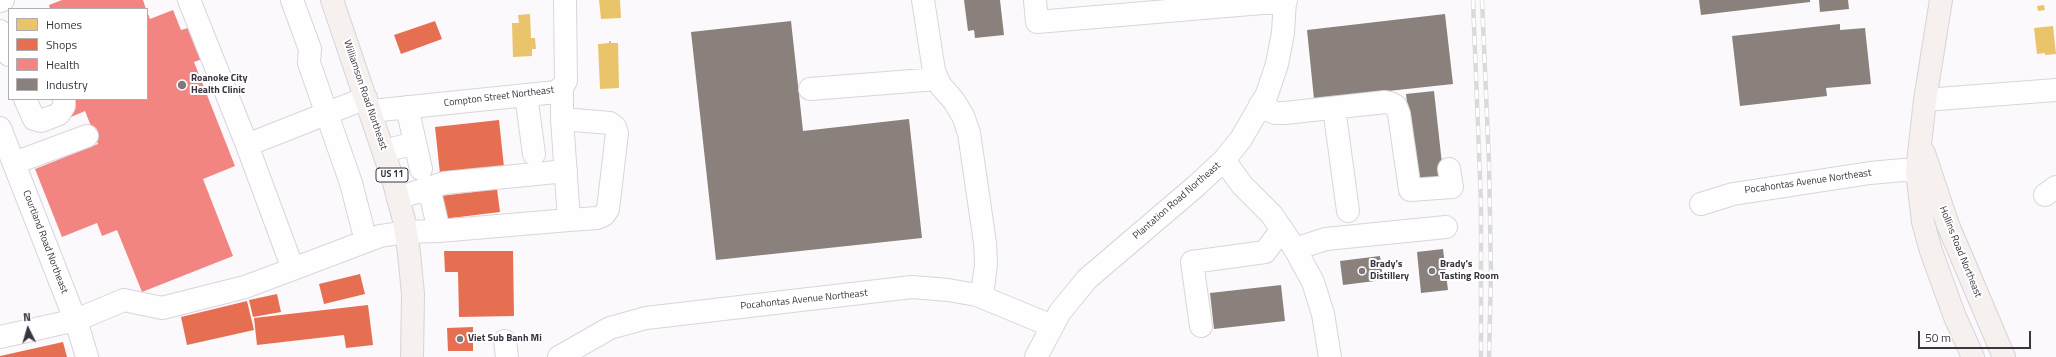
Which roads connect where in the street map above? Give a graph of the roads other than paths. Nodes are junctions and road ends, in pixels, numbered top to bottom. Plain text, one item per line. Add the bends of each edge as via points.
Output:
1 (3, 0) edge
2 (189, 0) edge
3 (292, 0) edge
4 (332, 0) edge
5 (565, 0) edge
6 (923, 0) edge
7 (1035, 0) edge
8 (1941, 0) edge
9 (0, 1) edge
10 (1286, 1) edge
11 (937, 79) junction
12 (562, 87) junction
13 (810, 89) dead end
14 (2056, 90) edge
15 (526, 95) junction
16 (25, 100) edge
17 (64, 100) edge
18 (1925, 100) junction
19 (368, 105) junction
20 (1260, 105) junction
21 (407, 107) junction
22 (1334, 108) junction
23 (327, 114) junction
24 (562, 119) junction
25 (1, 134) edge
26 (87, 136) dead end
27 (415, 144) junction
28 (1921, 144) junction
29 (247, 145) junction
30 (384, 152) junction
31 (534, 154) dead end
32 (1224, 160) junction
33 (14, 163) junction
34 (421, 169) dead end
35 (1449, 169) dead end
36 (566, 171) junction
37 (1917, 171) junction
38 (429, 188) junction
39 (398, 198) junction
40 (1701, 204) dead end
41 (1348, 211) dead end
42 (569, 220) junction
43 (1446, 227) dead end
44 (1282, 229) junction
45 (439, 231) junction
46 (406, 232) junction
47 (366, 241) junction
48 (1295, 249) junction
49 (293, 269) junction
50 (982, 296) junction
51 (76, 320) junction
52 (1052, 326) junction
53 (1201, 326) dead end
54 (0, 337) edge
55 (87, 357) edge
56 (412, 357) edge
57 (559, 357) edge
58 (1036, 357) edge
59 (1330, 357) edge
60 (1973, 357) edge
61 (2004, 357) edge

1 - 9 street
2 - 29 street
3 - 23 street via 310,49 310,63
4 - 19 main road, Williamson Road Northeast / US 11
5 - 12 street, Compton Street Northeast via 566,81
6 - 11 street
7 - 10 street via 1038,22
8 - 18 main road, Hollins Road Northeast
10 - 20 street, Plantation Road Northeast via 1277,64 1267,94
11 - 13 street
11 - 50 street via 963,116 969,133 985,243 986,264
12 - 15 street, Compton Street Northeast via 556,92
12 - 24 street
14 - 18 street
15 - 21 street, Compton Street Northeast
15 - 31 street
16 - 17 street via 34,119 41,121 59,114 64,106
18 - 28 main road, Hollins Road Northeast
19 - 21 street, Compton Street Northeast
19 - 23 street, Compton Street Northeast
19 - 30 main road, Williamson Road Northeast / US 11
20 - 22 street via 1275,113
20 - 32 street, Plantation Road Northeast via 1241,139
21 - 27 street
22 - 35 street via 1385,102 1396,106 1410,190 1452,186
22 - 41 street
23 - 29 street, Compton Street Northeast
23 - 47 street via 352,183
24 - 36 street
24 - 42 street via 610,123 617,133 608,209 604,215 597,218
25 - 33 street, Courtland Road Northeast
26 - 33 street
27 - 30 street
27 - 34 street
28 - 37 main road, Hollins Road Northeast
28 - 61 main road, Hollins Road Northeast via 1948,225
29 - 49 street
30 - 39 main road, Williamson Road Northeast / US 11
32 - 44 street via 1242,185 1272,215
32 - 52 street, Plantation Road Northeast via 1087,280 1060,312
33 - 51 street, Courtland Road Northeast
36 - 38 street via 444,183
36 - 42 street
37 - 40 street, Pocahontas Avenue Northeast via 1870,173 1732,194
37 - 60 main road, Hollins Road Northeast via 1923,222 1931,251
38 - 39 street
38 - 45 street
39 - 46 main road, Williamson Road Northeast / US 11
42 - 45 street
43 - 48 street via 1326,239
44 - 48 street
44 - 53 street via 1265,252 1192,262
45 - 46 street
46 - 47 street
46 - 56 main road, Williamson Road Northeast / US 11 via 413,294
47 - 49 street
48 - 59 street via 1313,282 1323,314
49 - 51 street via 245,287 162,308 124,300
50 - 52 street, Pocahontas Avenue Northeast
50 - 57 street, Pocahontas Avenue Northeast via 948,290 912,288 646,318 610,328
51 - 54 street
51 - 55 street, Courtland Road Northeast
52 - 58 street, Plantation Road Northeast

